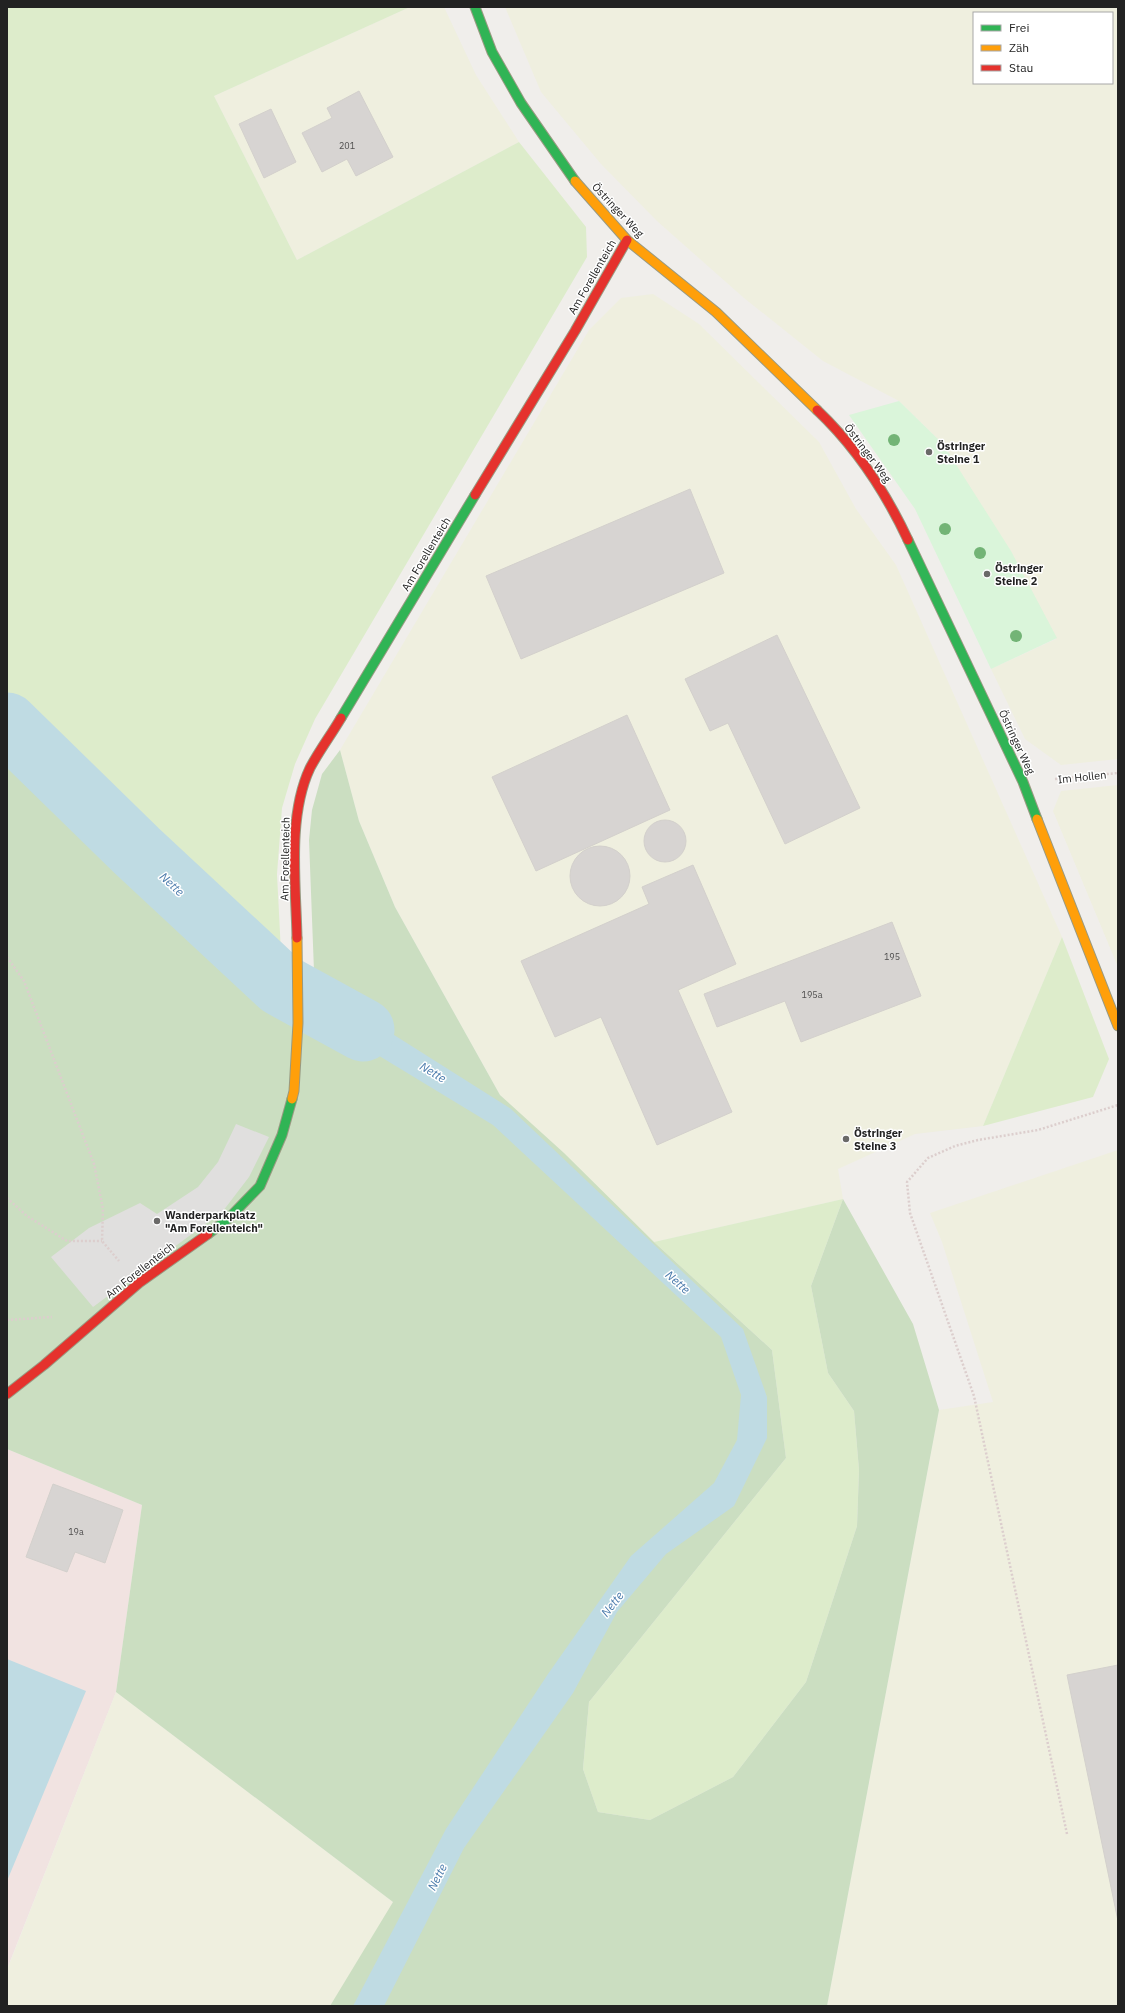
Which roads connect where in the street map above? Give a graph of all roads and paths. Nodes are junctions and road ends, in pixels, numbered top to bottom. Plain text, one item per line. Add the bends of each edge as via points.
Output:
1 (475, 7) edge
2 (627, 240) junction
3 (1118, 773) edge
4 (1023, 782) junction
5 (7, 957) edge
6 (1118, 1026) edge
7 (1118, 1105) edge
8 (7, 1198) edge
9 (7, 1394) edge
10 (1067, 1834) dead end

1 - 2 street, Östringer Weg via 492,52 521,103 567,172
2 - 4 street, Östringer Weg via 716,312 829,421 875,480 897,517
2 - 9 street, Am Forellenteich via 575,331 310,769 298,808 295,839 298,1023 294,1091 282,1135 260,1186 228,1219 139,1283
3 - 4 path, Im Hollen
4 - 6 street, Östringer Weg
5 - 8 path via 24,981 94,1164 103,1209 102,1241 67,1241 27,1216
7 - 10 path via 1038,1130 955,1146 928,1158 907,1182 910,1213 974,1396

